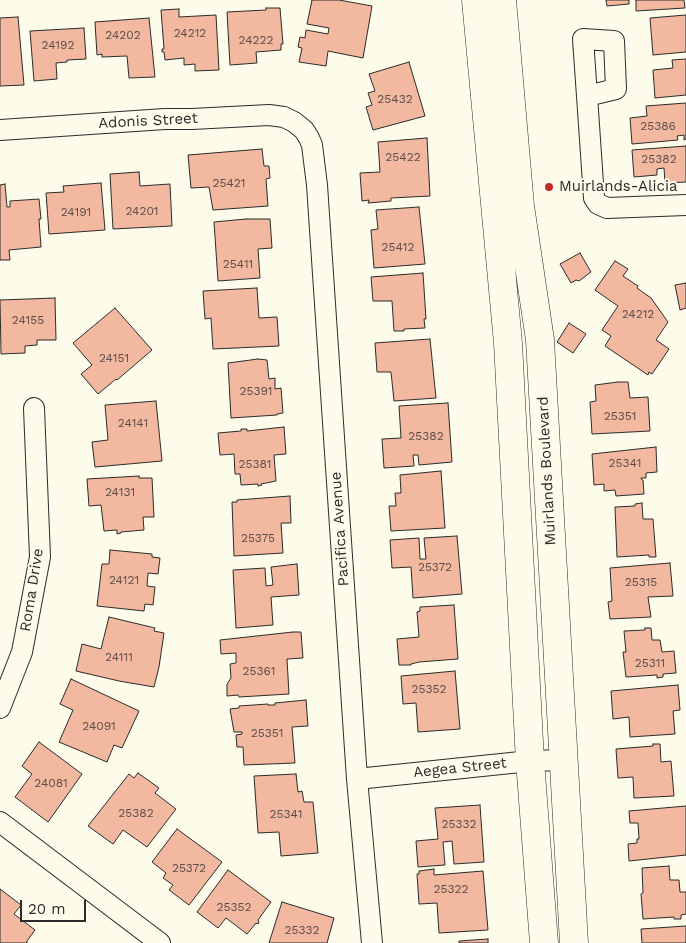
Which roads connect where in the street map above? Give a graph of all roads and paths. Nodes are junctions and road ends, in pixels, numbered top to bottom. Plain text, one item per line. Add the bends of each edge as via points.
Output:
1 (476, 0) edge
2 (502, 0) edge
3 (587, 96) dead end
4 (294, 122) joint
5 (0, 130) edge
6 (686, 205) edge
7 (34, 408) dead end
8 (0, 708) edge
9 (563, 760) junction
10 (530, 761) junction
11 (357, 780) junction
12 (0, 822) edge
13 (160, 943) edge
14 (372, 943) edge
15 (544, 943) edge
16 (574, 943) edge

1 - 10 main road via 508,343
2 - 9 main road, Muirlands Boulevard via 520,206 540,340
3 - 6 street via 594,198 598,204 607,208
4 - 5 street, Adonis Street via 269,115
4 - 11 street, Pacifica Avenue via 309,138 314,160
7 - 8 street, Roma Drive via 40,557 22,652
9 - 10 street, Aegea Street
9 - 16 main road, Muirlands Boulevard
10 - 11 street, Aegea Street
10 - 15 main road
11 - 14 street, Pacifica Avenue
12 - 13 street

